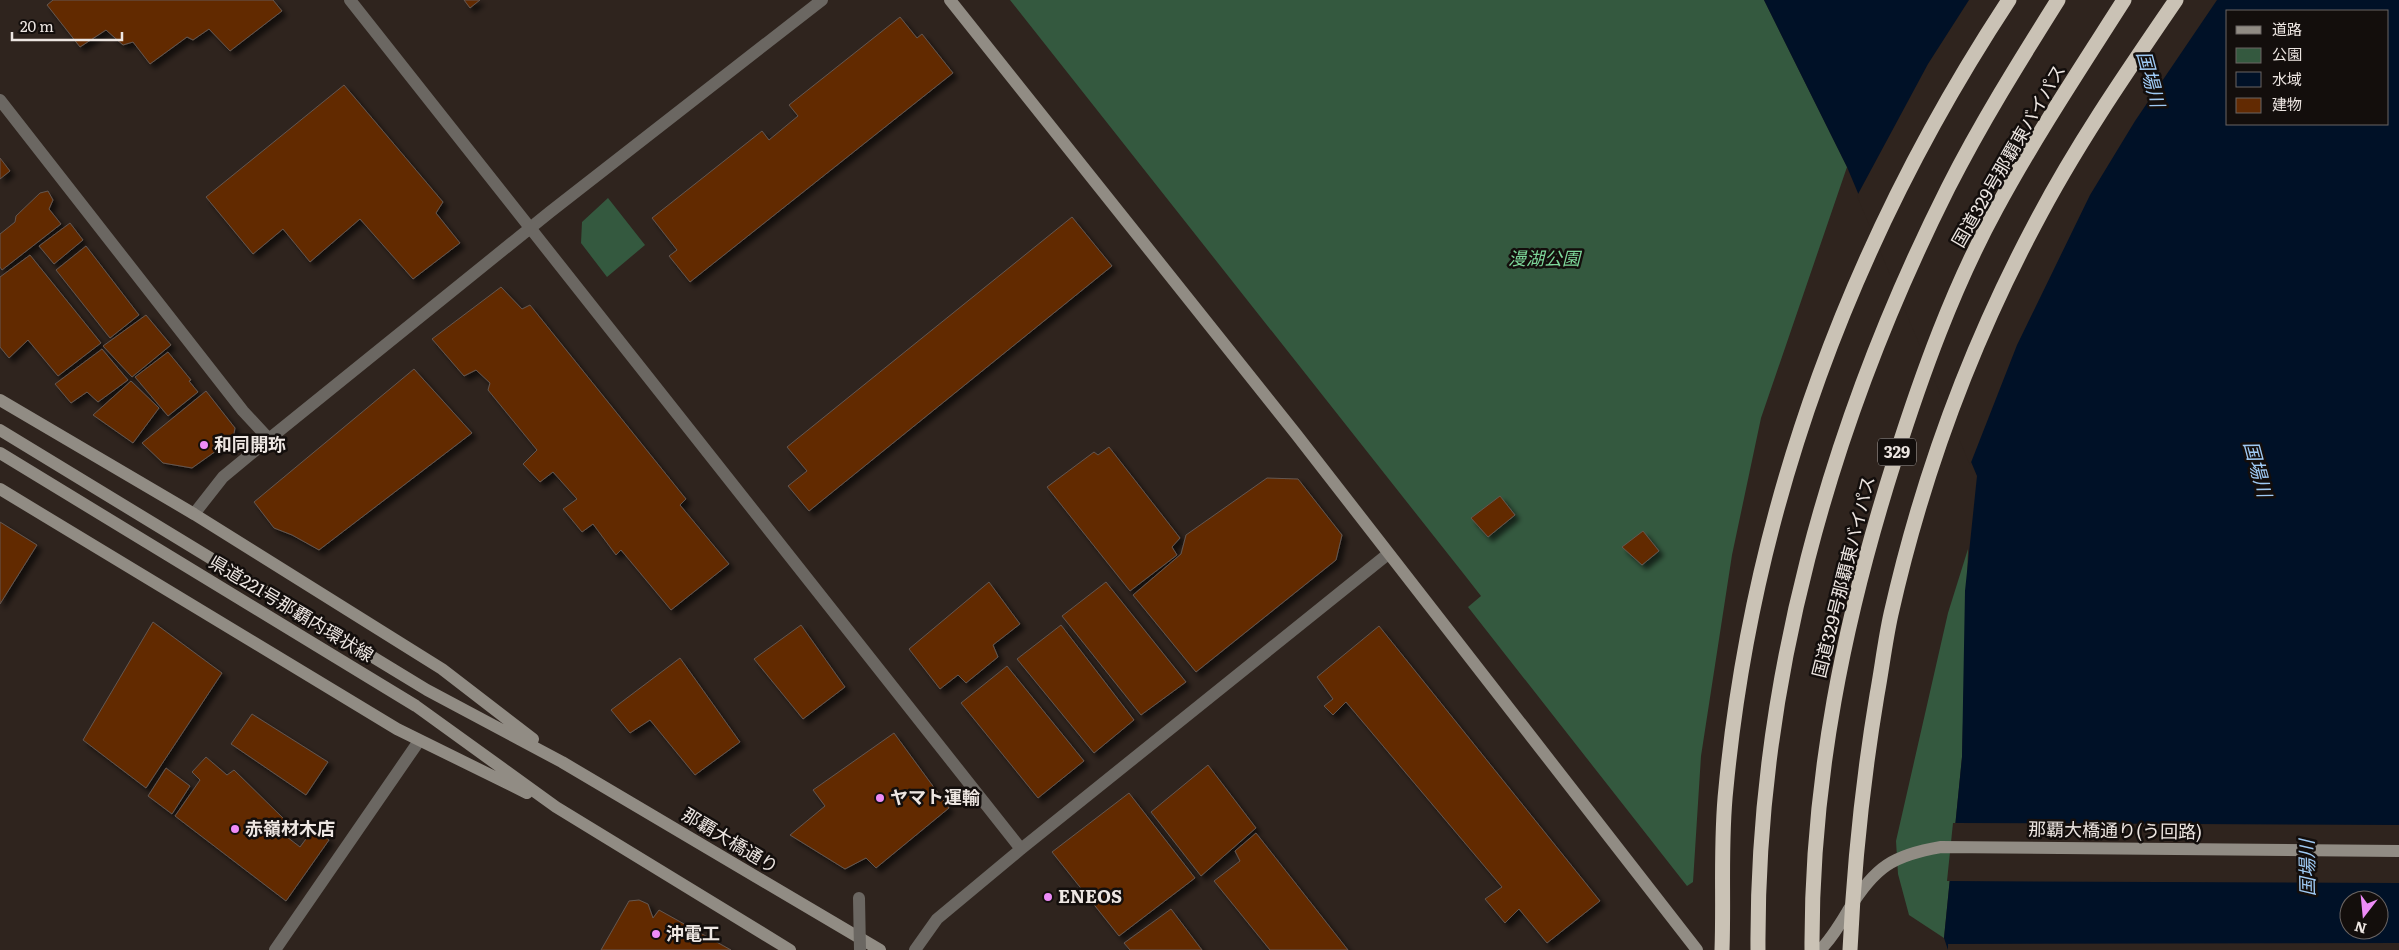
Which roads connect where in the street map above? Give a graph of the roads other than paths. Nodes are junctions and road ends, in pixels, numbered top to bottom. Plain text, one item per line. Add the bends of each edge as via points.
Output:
1 (350, 0) edge
2 (822, 0) edge
3 (950, 0) edge
4 (2009, 0) edge
5 (2058, 0) edge
6 (2124, 0) edge
7 (2176, 0) edge
8 (0, 100) edge
9 (531, 228) junction
10 (0, 400) edge
11 (0, 430) edge
12 (269, 439) junction
13 (0, 453) edge
14 (0, 489) edge
15 (194, 514) junction
16 (1388, 554) junction
17 (419, 741) junction
18 (562, 762) junction
19 (556, 807) junction
20 (1021, 848) junction
21 (2399, 851) edge
22 (859, 898) dead end
23 (1852, 904) junction
24 (275, 950) edge
25 (790, 950) edge
26 (860, 950) edge
27 (880, 950) edge
28 (915, 950) edge
29 (1697, 950) edge
30 (1722, 950) edge
31 (1758, 950) edge
32 (1812, 950) edge
33 (1820, 950) edge
34 (1850, 950) edge

1 - 9 street
2 - 9 street
3 - 16 main road
4 - 30 highway via 1968,62 1908,170 1872,245 1819,374 1768,538 1745,644 1725,789
5 - 31 highway, 国道329号那覇東バイパス via 2006,83 1948,189 1908,276 1842,443 1798,602 1773,724 1762,842
6 - 32 highway, 国道329号那覇東バイパス / 329 via 1995,210 1956,292 1912,404 1876,518 1838,668 1820,785 1814,852
7 - 23 highway via 2086,135 2034,225 1969,368 1924,492 1890,617 1871,733
8 - 12 street via 243,411
9 - 12 street
9 - 20 street
10 - 15 main road
11 - 18 main road, 県道221号那覇内環状線 via 427,690
12 - 15 street via 223,477
13 - 19 main road, 県道221号那覇内環状線 via 416,706
14 - 17 main road
15 - 18 main road via 442,669
16 - 20 street
16 - 29 main road
17 - 19 main road
17 - 24 street
18 - 27 main road, 那覇大橋通り
19 - 25 main road
20 - 28 street via 938,919
21 - 23 main road, 那覇大橋通り(う回路) via 1942,846 1909,852 1887,866 1866,882
22 - 26 street, bridge
23 - 33 main road via 1830,941
23 - 34 highway

